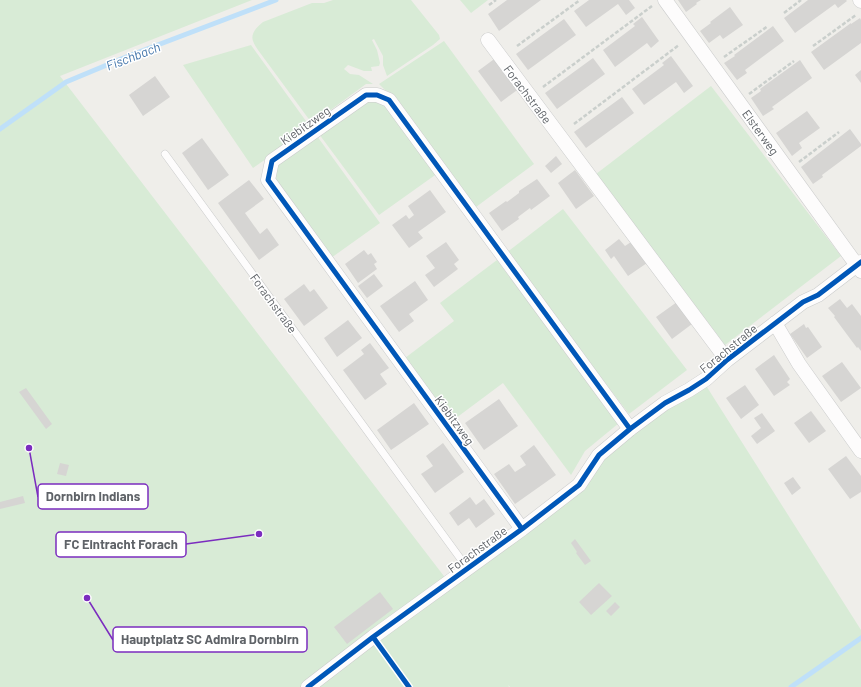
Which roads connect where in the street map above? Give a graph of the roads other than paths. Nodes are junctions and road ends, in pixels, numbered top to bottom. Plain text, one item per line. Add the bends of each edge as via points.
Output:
1 (660, 2) edge
2 (488, 40) dead end
3 (165, 154) dead end
4 (860, 266) edge
5 (775, 323) junction
6 (727, 360) junction
7 (630, 429) junction
8 (861, 451) edge
9 (522, 529) junction
10 (468, 569) junction
11 (308, 687) edge

1 - 4 street, Elsterweg via 691,36
2 - 6 street, Forachstraße
3 - 10 lane, Forachstraße
4 - 5 street, Forachstraße
5 - 6 street, Forachstraße
5 - 8 street via 799,364
6 - 7 street, Forachstraße via 706,379 665,403
7 - 9 street, Forachstraße via 599,455 579,485
7 - 9 street, Kiebitzweg via 389,100 377,95 366,95 272,161 268,180
9 - 10 street, Forachstraße
10 - 11 street, Forachstraße via 372,637

